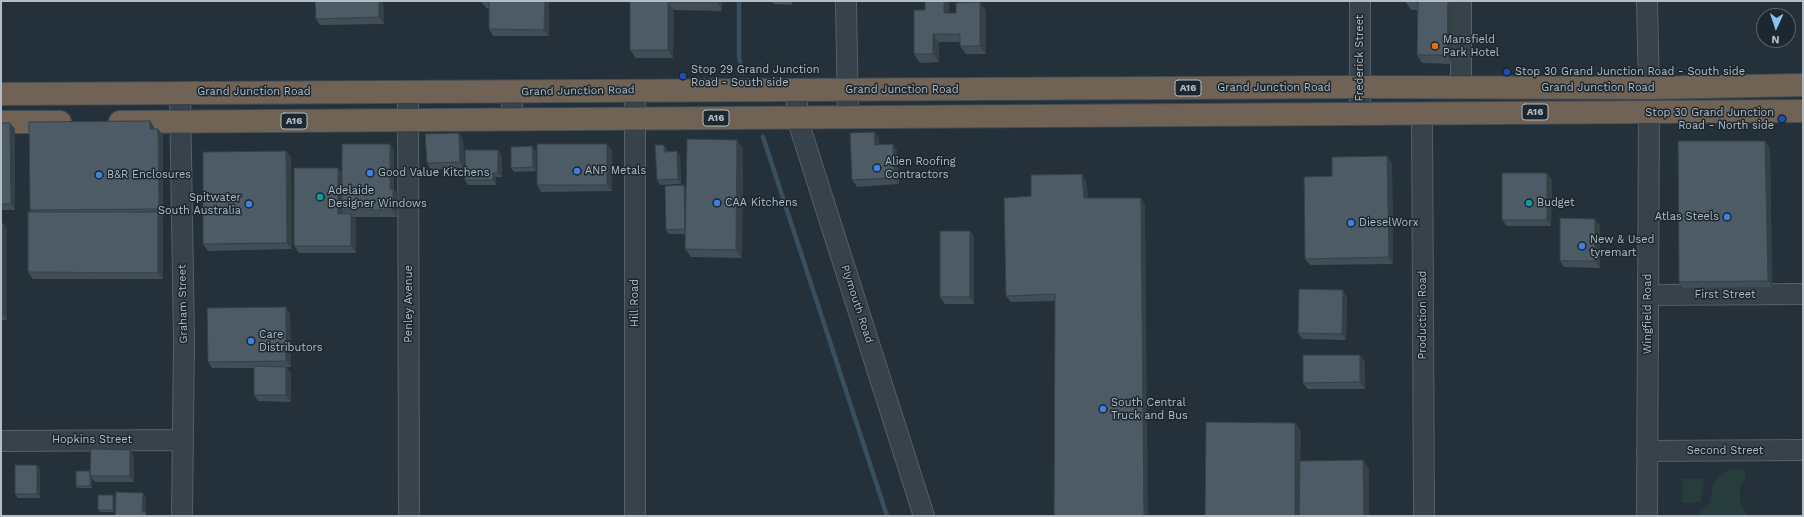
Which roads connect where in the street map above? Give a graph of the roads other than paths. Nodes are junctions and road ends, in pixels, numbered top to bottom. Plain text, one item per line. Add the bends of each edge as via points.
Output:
1 (846, 1) edge
2 (1360, 1) edge
3 (1461, 1) edge
4 (1647, 1) edge
5 (1803, 85) edge
6 (1360, 87) junction
7 (1461, 88) junction
8 (1648, 88) junction
9 (1016, 89) junction
10 (635, 90) junction
11 (848, 90) junction
12 (408, 91) junction
13 (797, 91) junction
14 (511, 92) junction
15 (180, 93) junction
16 (1, 94) edge
17 (1649, 111) junction
18 (1803, 111) edge
19 (1422, 114) junction
20 (1360, 115) junction
21 (1016, 116) junction
22 (848, 117) junction
23 (797, 118) junction
24 (635, 119) junction
25 (408, 120) junction
26 (513, 120) junction
27 (180, 121) junction
28 (1, 122) edge
29 (1803, 294) edge
30 (1648, 295) junction
31 (1, 440) edge
32 (182, 440) junction
33 (1803, 450) edge
34 (1647, 451) junction
35 (182, 516) edge
36 (409, 516) edge
37 (636, 516) edge
38 (924, 516) edge
39 (1424, 516) edge
40 (1647, 516) edge

1 - 11 street
2 - 6 street, Frederick Street
3 - 7 street
4 - 8 street
5 - 8 highway, Grand Junction Road / A16
6 - 7 highway, Grand Junction Road / A16
6 - 9 highway, Grand Junction Road / A16
6 - 20 street, Frederick Street
7 - 8 highway, Grand Junction Road / A16
8 - 17 highway
9 - 11 highway, Grand Junction Road / A16
9 - 21 highway
10 - 13 highway, Grand Junction Road / A16
10 - 14 highway, Grand Junction Road / A16
10 - 24 street, Hill Road
11 - 13 highway, Grand Junction Road / A16
11 - 22 street
12 - 14 highway, Grand Junction Road / A16
12 - 15 highway, Grand Junction Road / A16
12 - 25 street, Penley Avenue
13 - 23 street, Plymouth Road
14 - 26 street
15 - 16 highway, Grand Junction Road / A16
15 - 27 street, Graham Street
17 - 18 highway, A16
17 - 19 highway, A16
17 - 30 street, Wingfield Road
19 - 20 highway, A16
19 - 39 street, Production Road
20 - 21 highway, A16
21 - 22 highway, A16
22 - 23 highway, A16
23 - 24 highway, A16
23 - 38 street, Plymouth Road
24 - 26 highway, A16
24 - 37 street, Hill Road
25 - 26 highway, A16
25 - 27 highway, A16
25 - 36 street, Penley Avenue
27 - 28 highway, A16
27 - 32 street, Graham Street via 184,341
29 - 30 street, First Street
30 - 34 street, Wingfield Road
31 - 32 street, Hopkins Street
32 - 35 street, Graham Street
33 - 34 street, Second Street
34 - 40 street, Wingfield Road

